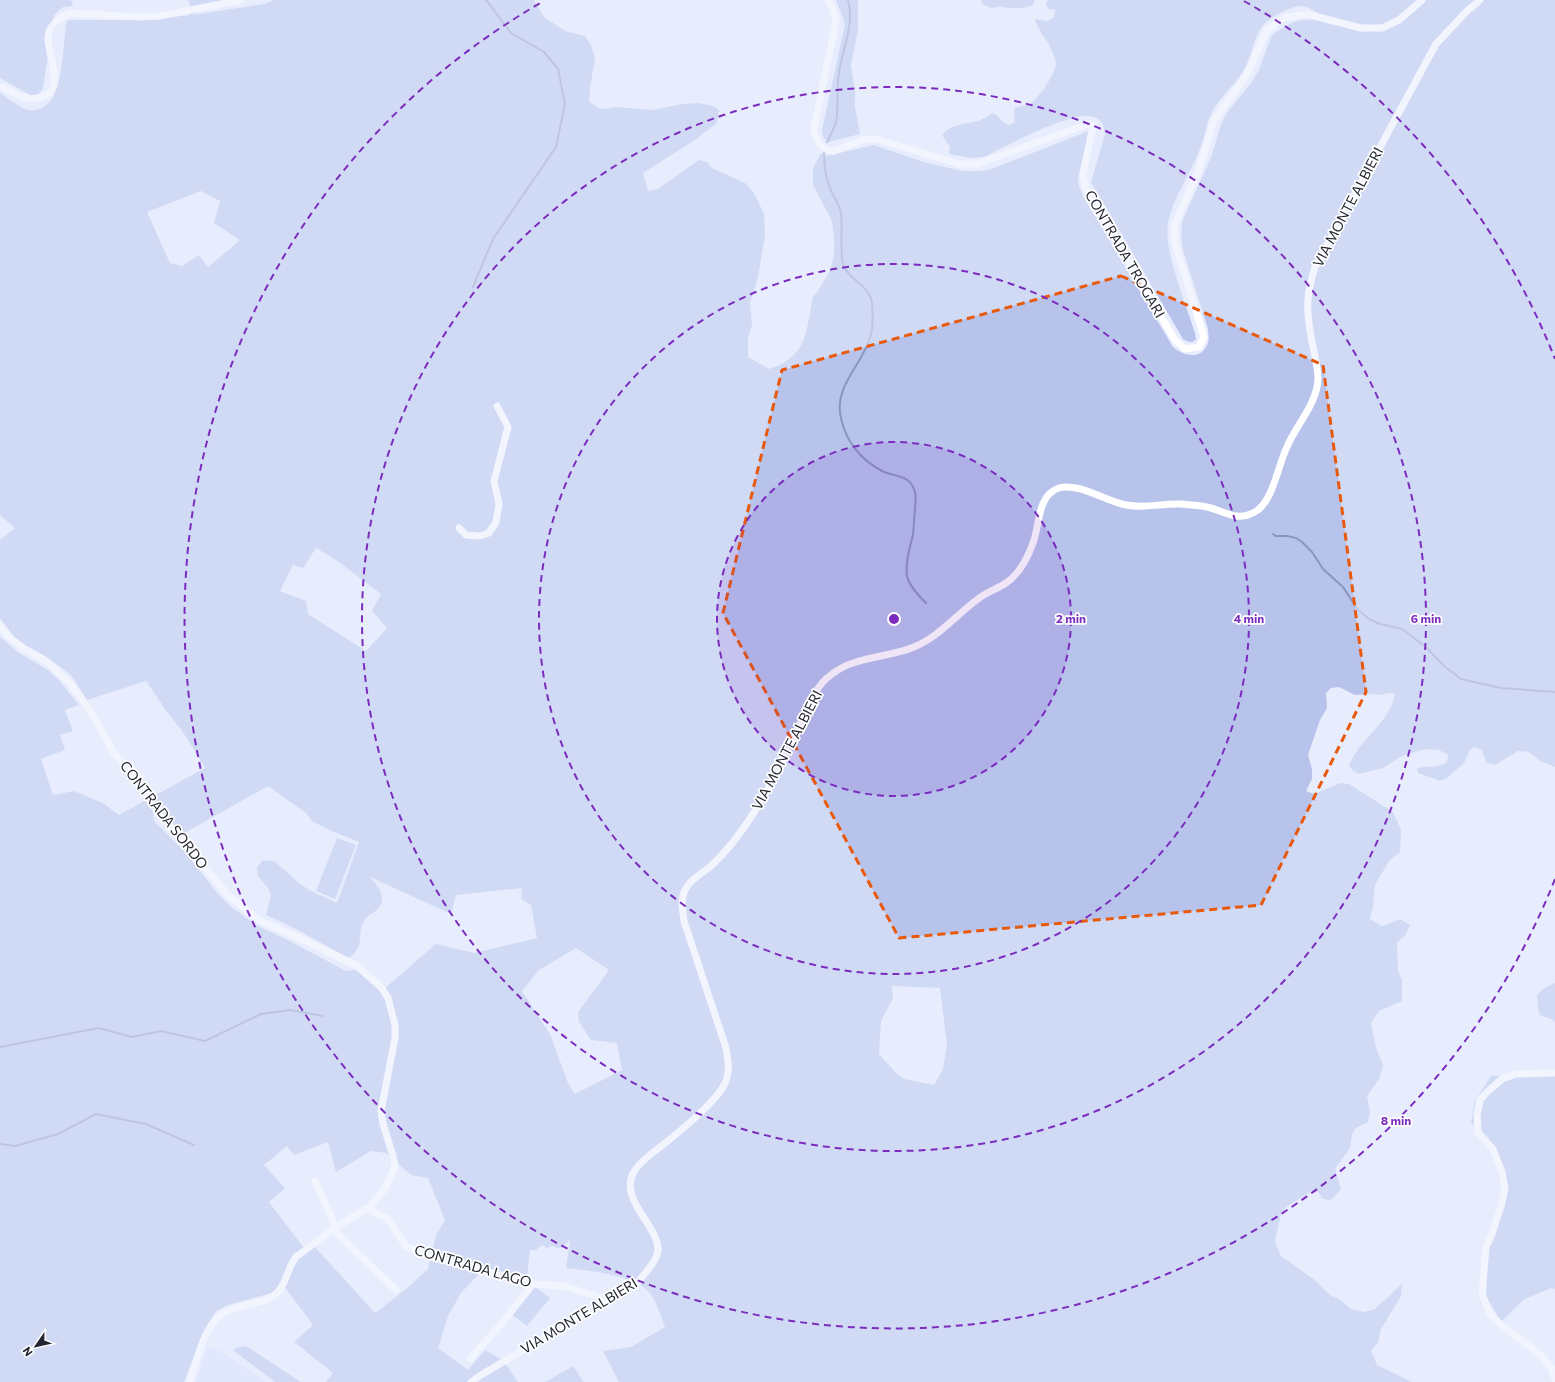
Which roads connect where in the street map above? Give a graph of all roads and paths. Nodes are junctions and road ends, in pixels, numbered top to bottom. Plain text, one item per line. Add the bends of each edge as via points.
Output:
1 (241, 0) edge
2 (828, 0) edge
3 (1422, 0) edge
4 (1480, 0) edge
5 (0, 87) edge
6 (497, 406) dead end
7 (459, 528) dead end
8 (0, 626) edge
9 (1555, 1073) edge
10 (315, 1182) dead end
11 (369, 1207) junction
12 (335, 1228) junction
13 (533, 1284) junction
14 (396, 1290) dead end
15 (608, 1300) junction
16 (470, 1359) dead end
17 (1555, 1379) edge
18 (190, 1382) edge
19 (471, 1382) edge

1 - 5 street via 160,16 71,13 53,23 48,38 54,70 53,88 46,96 25,98
2 - 3 street, CONTRADA TROGARI via 836,21 814,129 820,146 834,151 865,139 876,139 960,164 977,164 1088,124 1093,126 1083,174 1086,190 1175,340 1185,349 1199,347 1204,337 1175,243 1175,224 1199,169 1214,120 1246,76 1267,30 1284,18 1306,14 1361,28 1382,28 1399,20
4 - 15 street, VIA MONTE ALBIERI via 1436,44 1315,267 1307,300 1318,381 1313,399 1287,444 1265,502 1246,516 1234,517 1208,507 1177,504 1122,505 1073,487 1055,489 1042,506 1033,543 1018,573 1008,582 979,598 931,639 911,648 848,665 834,672 823,682 812,699 769,791 727,849 713,865 694,878 684,893 684,921 730,1065 724,1087 716,1097 644,1160 634,1172 630,1185 631,1193 656,1239 658,1252 638,1282
6 - 7 street via 508,427 494,480 499,504 496,522 489,533 480,536 466,535
8 - 11 street, CONTRADA SORDO via 10,638 46,661 70,683 91,712 114,753 133,774 154,807 229,896 259,920 357,966 381,987 391,1006 395,1025 395,1038 381,1111 395,1167 384,1190
9 - 17 street via 1516,1074 1502,1079 1480,1100 1477,1115 1478,1132 1493,1148 1505,1189 1486,1247 1482,1294 1490,1314 1542,1356 1551,1367
10 - 12 street
11 - 12 street
11 - 13 street, CONTRADA LAGO via 387,1218 406,1246 424,1255
12 - 14 street
12 - 18 street via 292,1262 283,1286 276,1294 228,1310 217,1318 205,1339
13 - 15 street, CONTRADA LAGO via 564,1286
13 - 16 street
15 - 19 street, VIA MONTE ALBIERI

